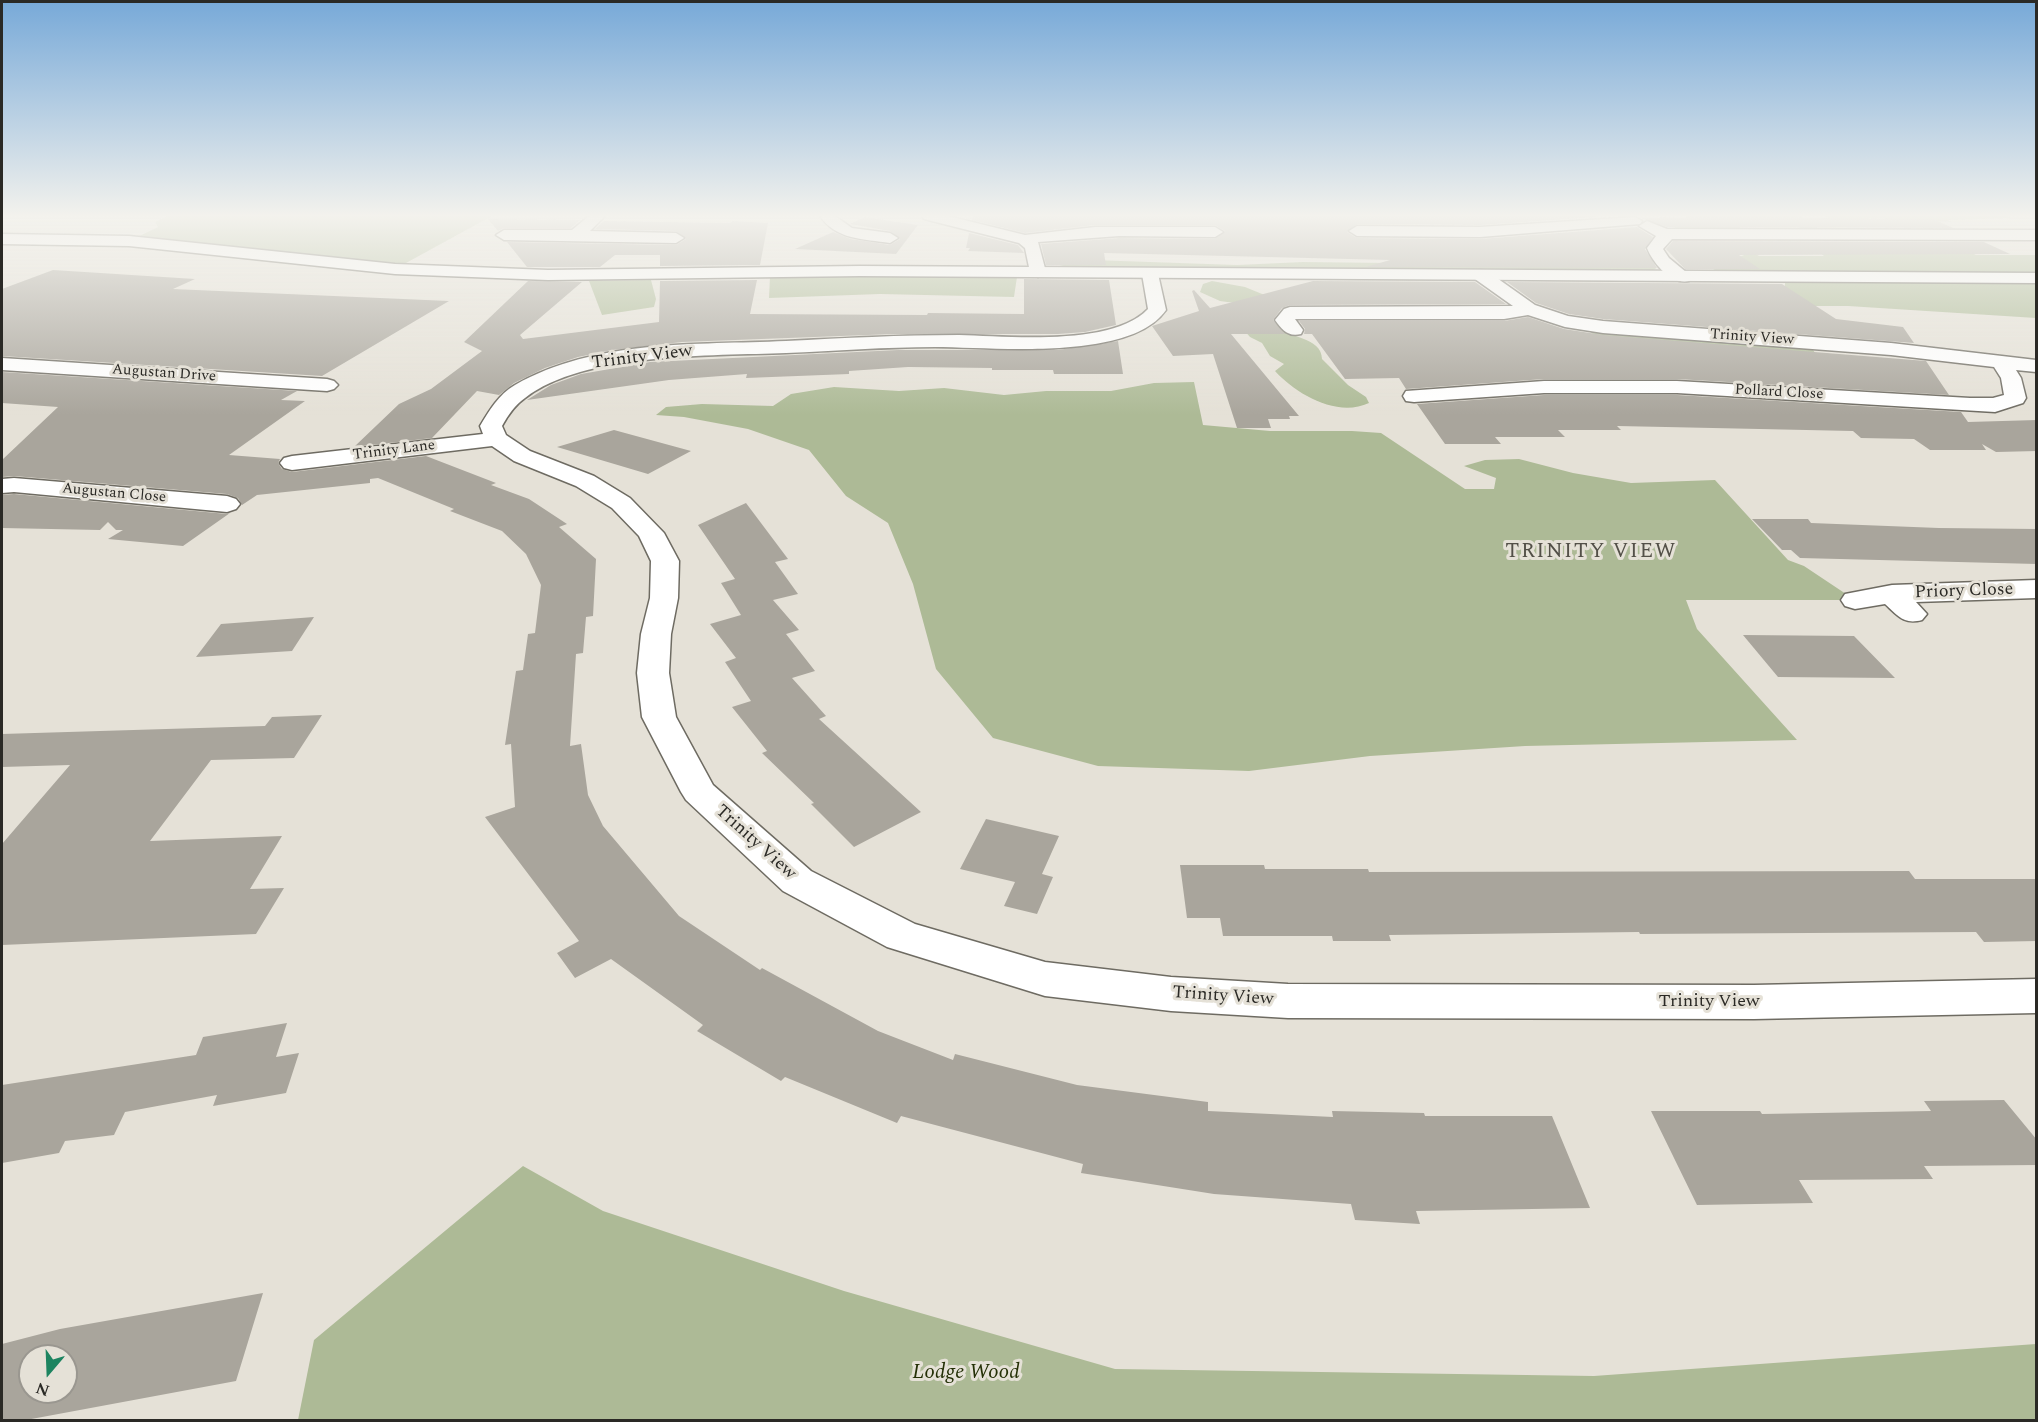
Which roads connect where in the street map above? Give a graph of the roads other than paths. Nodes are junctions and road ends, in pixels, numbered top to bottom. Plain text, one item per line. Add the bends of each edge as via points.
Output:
1 (1152, 282) edge
2 (1491, 282) edge
3 (1529, 309) junction
4 (1292, 322) dead end
5 (2001, 362) junction
6 (2, 364) edge
7 (2037, 366) edge
8 (327, 385) dead end
9 (1501, 390) junction
10 (1414, 396) dead end
11 (1523, 411) dead end
12 (496, 440) junction
13 (292, 463) dead end
14 (2, 486) edge
15 (227, 504) dead end
16 (2037, 590) edge
17 (1892, 594) junction
18 (1855, 600) dead end
19 (1912, 615) dead end
20 (2037, 996) edge

1 - 12 street, Trinity View via 1157,310 1144,323 1088,340 688,351 588,364 521,390 501,409 491,426
2 - 3 street, Trinity View
3 - 4 street
3 - 5 street, Trinity View via 1565,321 1603,327 1788,340
5 - 7 street, Trinity View
5 - 9 street, Pollard Close via 2011,378 2015,398 1995,405 1677,387
6 - 8 street, Augustan Drive
9 - 10 street, Pollard Close
9 - 11 street
12 - 13 street, Trinity Lane
12 - 20 street, Trinity View via 522,456 585,481 621,503 651,533 664,561 664,598 653,673 659,717 699,792 797,881 902,936 1045,979 1171,994 1277,1000 1754,1002
14 - 15 street, Augustan Close
16 - 17 street, Priory Close
17 - 18 street, Priory Close
17 - 19 street, Priory Close

